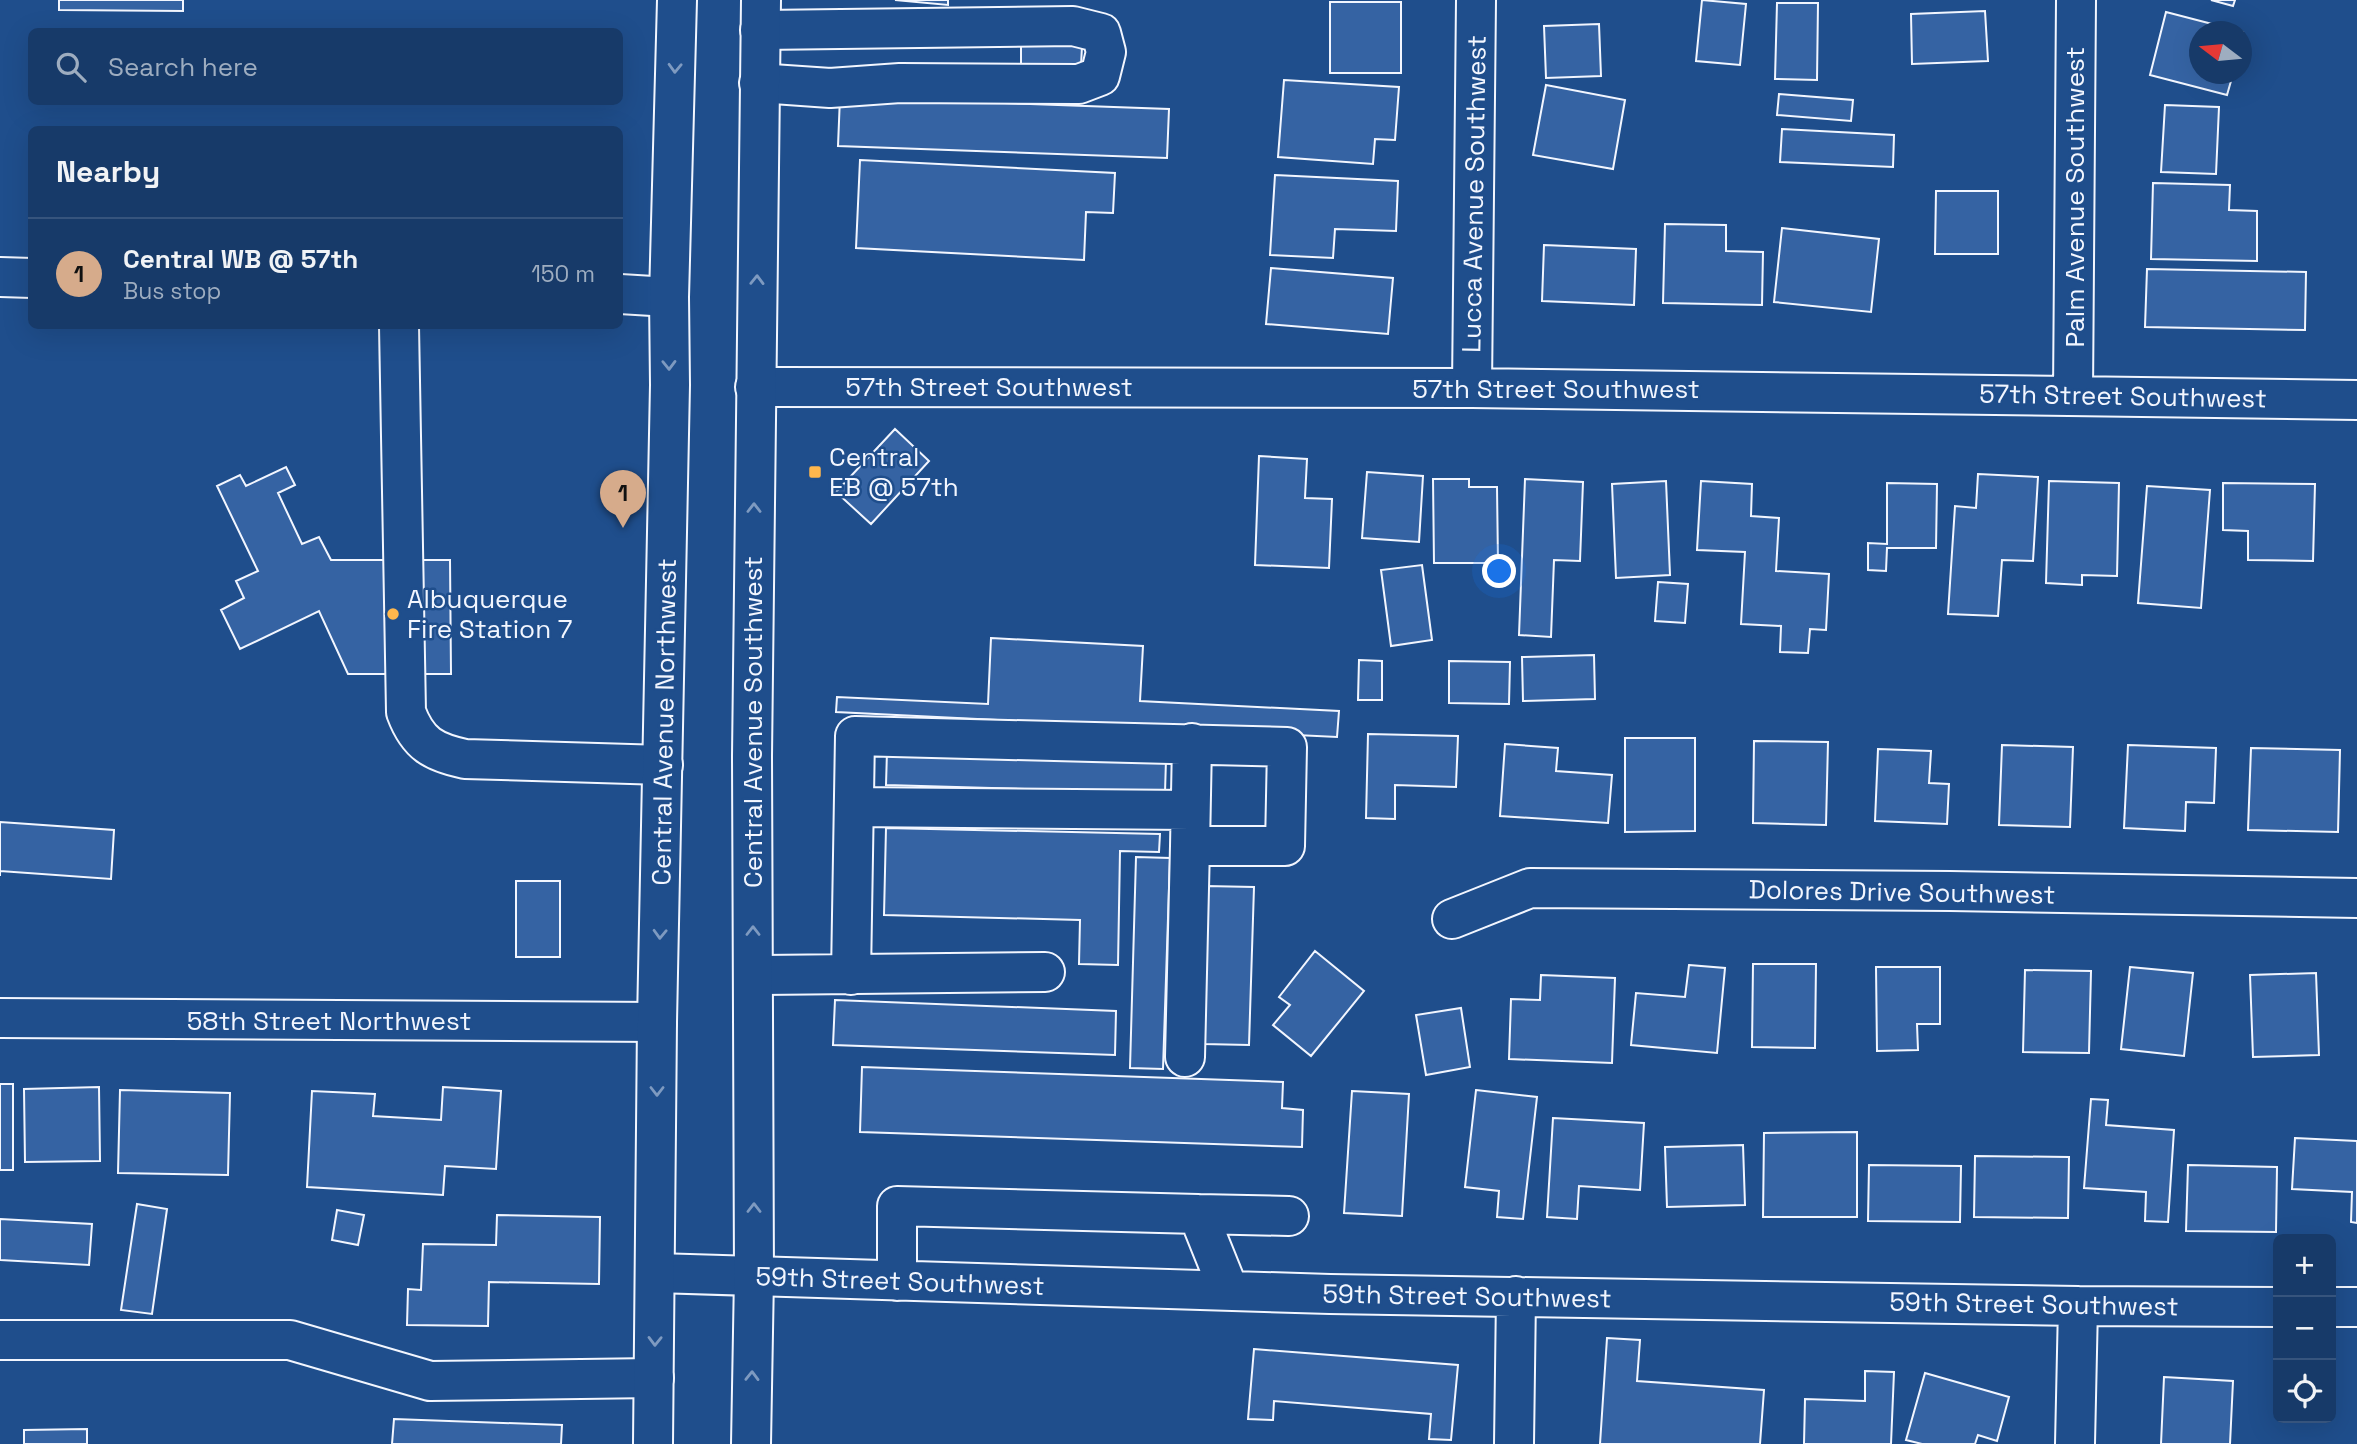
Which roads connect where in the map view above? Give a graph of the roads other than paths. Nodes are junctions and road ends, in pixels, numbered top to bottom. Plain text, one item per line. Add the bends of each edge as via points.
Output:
1 (677, 0) edge
2 (1476, 0) edge
3 (2076, 0) edge
4 (760, 15) edge
5 (759, 83) junction
6 (0, 277) edge
7 (28, 278) edge
8 (623, 294) edge
9 (668, 297) junction
10 (399, 329) edge
11 (755, 387) junction
12 (1472, 388) junction
13 (2073, 394) junction
14 (2357, 400) edge
15 (1192, 743) junction
16 (663, 765) junction
17 (854, 807) junction
18 (1190, 828) junction
19 (2357, 898) edge
20 (1452, 919) dead end
21 (1045, 972) dead end
22 (753, 975) junction
23 (851, 975) junction
24 (0, 1018) edge
25 (657, 1023) junction
26 (1185, 1057) dead end
27 (1198, 1214) junction
28 (1289, 1216) dead end
29 (656, 1273) junction
30 (754, 1276) junction
31 (897, 1281) junction
32 (1228, 1291) junction
33 (1516, 1296) junction
34 (2078, 1306) junction
35 (2273, 1307) edge
36 (2336, 1307) edge
37 (2357, 1307) edge
38 (0, 1340) edge
39 (654, 1378) junction
40 (653, 1444) edge
41 (751, 1444) edge
42 (1514, 1444) edge
43 (2076, 1444) edge

1 -> 9 street, Central Avenue Northwest
2 - 12 street, Lucca Avenue Southwest
3 - 13 street, Palm Avenue Southwest
4 - 5 street, Central Avenue Southwest
4 - 5 street via 1073,26 1101,33 1106,52 1100,76 1079,84 900,83 831,88
11 -> 5 street, Central Avenue Southwest
6 - 7 street
8 - 9 street
9 -> 16 street, Central Avenue Northwest
10 - 16 street via 406,712 412,729 433,749 465,759
11 - 12 street, 57th Street Southwest
22 -> 11 street, Central Avenue Southwest
12 - 13 street, 57th Street Southwest
13 - 14 street, 57th Street Southwest
15 - 17 street via 855,736
15 - 18 street
15 - 18 street via 1287,747 1285,846
16 -> 25 street, Central Avenue Northwest
17 - 18 street
17 - 23 street
18 - 26 street
19 - 20 street, Dolores Drive Southwest via 1531,888
21 - 23 street
22 - 23 street
30 -> 22 street, Central Avenue Southwest
24 - 25 street, 58th Street Northwest
25 -> 29 street, Central Avenue Northwest
27 - 28 street
27 - 31 street via 897,1206
27 - 32 street
29 - 30 street, 59th Street Southwest
29 -> 39 street, Central Avenue Northwest
30 - 31 street, 59th Street Southwest
41 -> 30 street, Central Avenue Southwest
31 - 32 street, 59th Street Southwest
32 - 33 street, 59th Street Southwest
33 - 34 street, 59th Street Southwest
33 - 42 street
34 - 35 street, 59th Street Southwest
34 - 43 street
36 - 37 street
38 - 39 street via 290,1340 430,1381
39 - 40 street, Central Avenue Northwest

